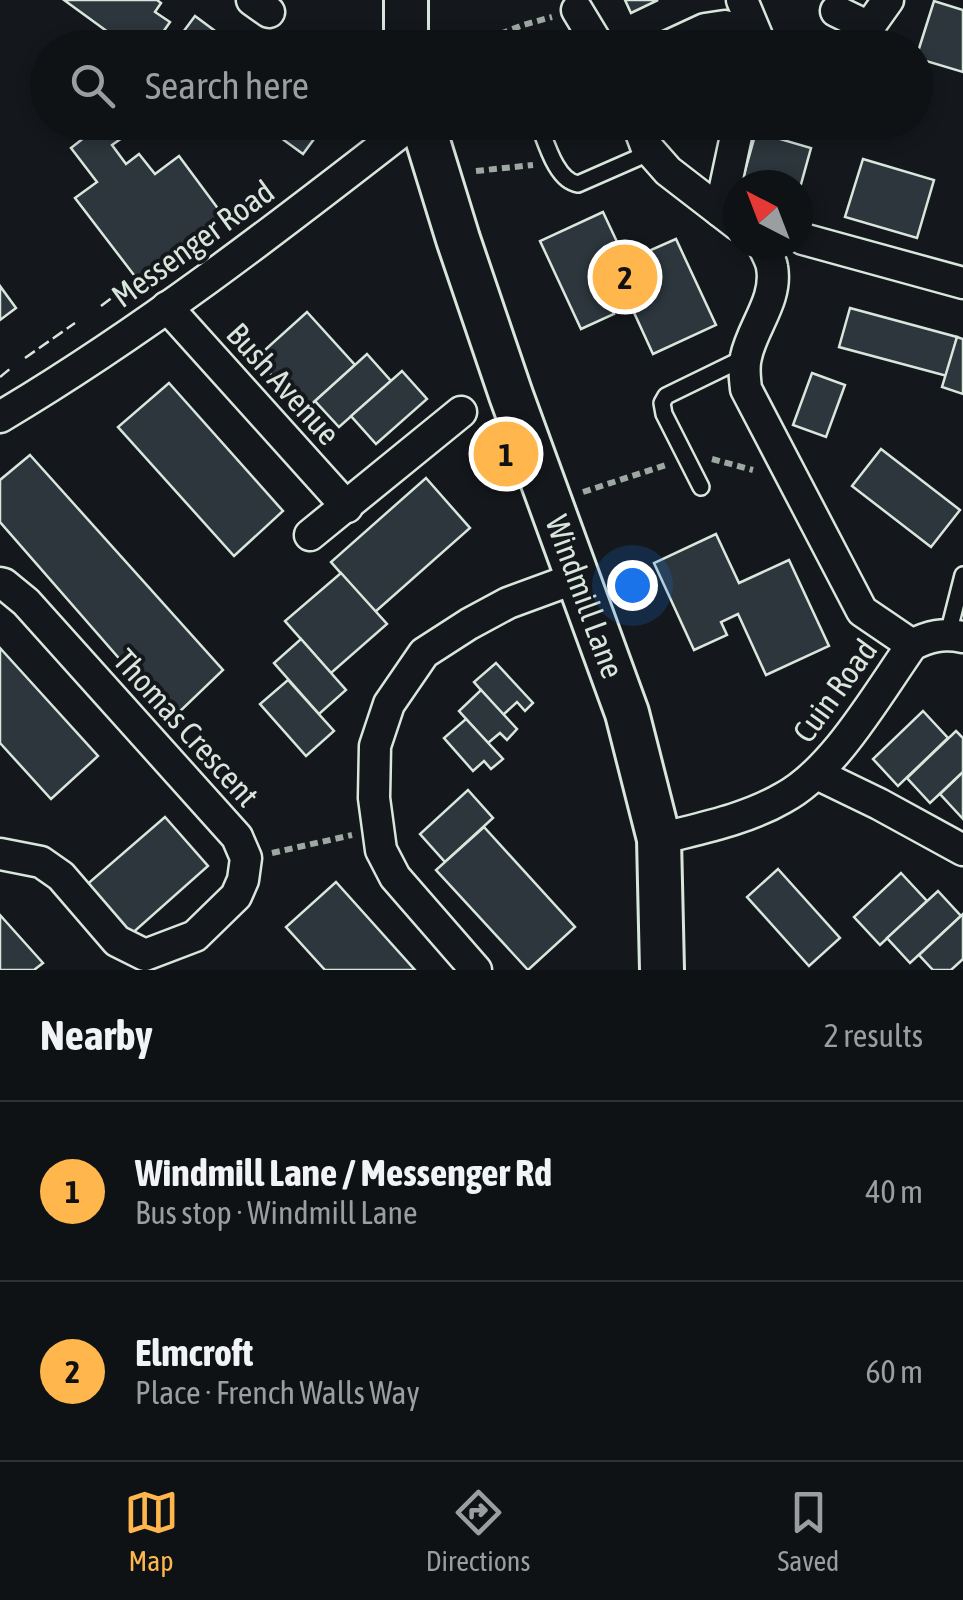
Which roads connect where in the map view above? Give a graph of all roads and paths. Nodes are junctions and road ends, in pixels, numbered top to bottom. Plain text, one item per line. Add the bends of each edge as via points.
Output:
1 (742, 0) edge
2 (888, 0) edge
3 (577, 10) joint
4 (836, 11) dead end
5 (511, 30) edge
6 (589, 30) edge
7 (703, 30) edge
8 (733, 30) edge
9 (752, 30) edge
10 (855, 30) edge
11 (867, 30) edge
12 (390, 140) edge
13 (427, 140) edge
14 (546, 140) edge
15 (644, 140) edge
16 (737, 140) edge
17 (651, 152) junction
18 (734, 170) edge
19 (723, 213) edge
20 (813, 242) edge
21 (769, 260) edge
22 (963, 283) edge
23 (167, 307) junction
24 (746, 357) junction
25 (461, 412) dead end
26 (0, 417) edge
27 (701, 487) dead end
28 (347, 507) junction
29 (310, 535) dead end
30 (963, 575) edge
31 (576, 578) junction
32 (0, 583) edge
33 (955, 635) edge
34 (912, 646) junction
35 (817, 774) junction
36 (378, 829) junction
37 (658, 840) junction
38 (963, 850) edge
39 (0, 854) edge
40 (246, 858) junction
41 (476, 970) edge
42 (662, 970) edge

1 - 9 street
2 - 11 street
3 - 5 path
3 - 6 street
4 - 10 street
7 - 8 street
12 - 23 street, Messenger Road
13 - 31 main road, Windmill Lane
14 - 17 lane via 571,184
15 - 17 street
16 - 18 street
17 - 19 street
20 - 22 street
21 - 24 street via 773,283
23 - 26 street, Messenger Road
23 - 28 street, Bush Avenue
24 - 27 lane via 662,403
24 - 34 street via 746,389 862,611
25 - 28 street
28 - 29 street
30 - 33 lane
31 - 36 street via 508,603 424,653 389,704 376,746
31 - 37 main road, Windmill Lane via 627,713
32 - 40 street, Thomas Crescent via 26,602 224,822
33 - 34 street, Cuin Road via 927,637
34 - 35 street, Cuin Road
35 - 37 street, Cuin Road via 737,819
35 - 38 street
36 - 40 path
36 - 41 street via 395,877
37 - 42 main road, Windmill Lane
39 - 40 street, Thomas Crescent via 41,862 117,941 145,955 195,936 236,896

